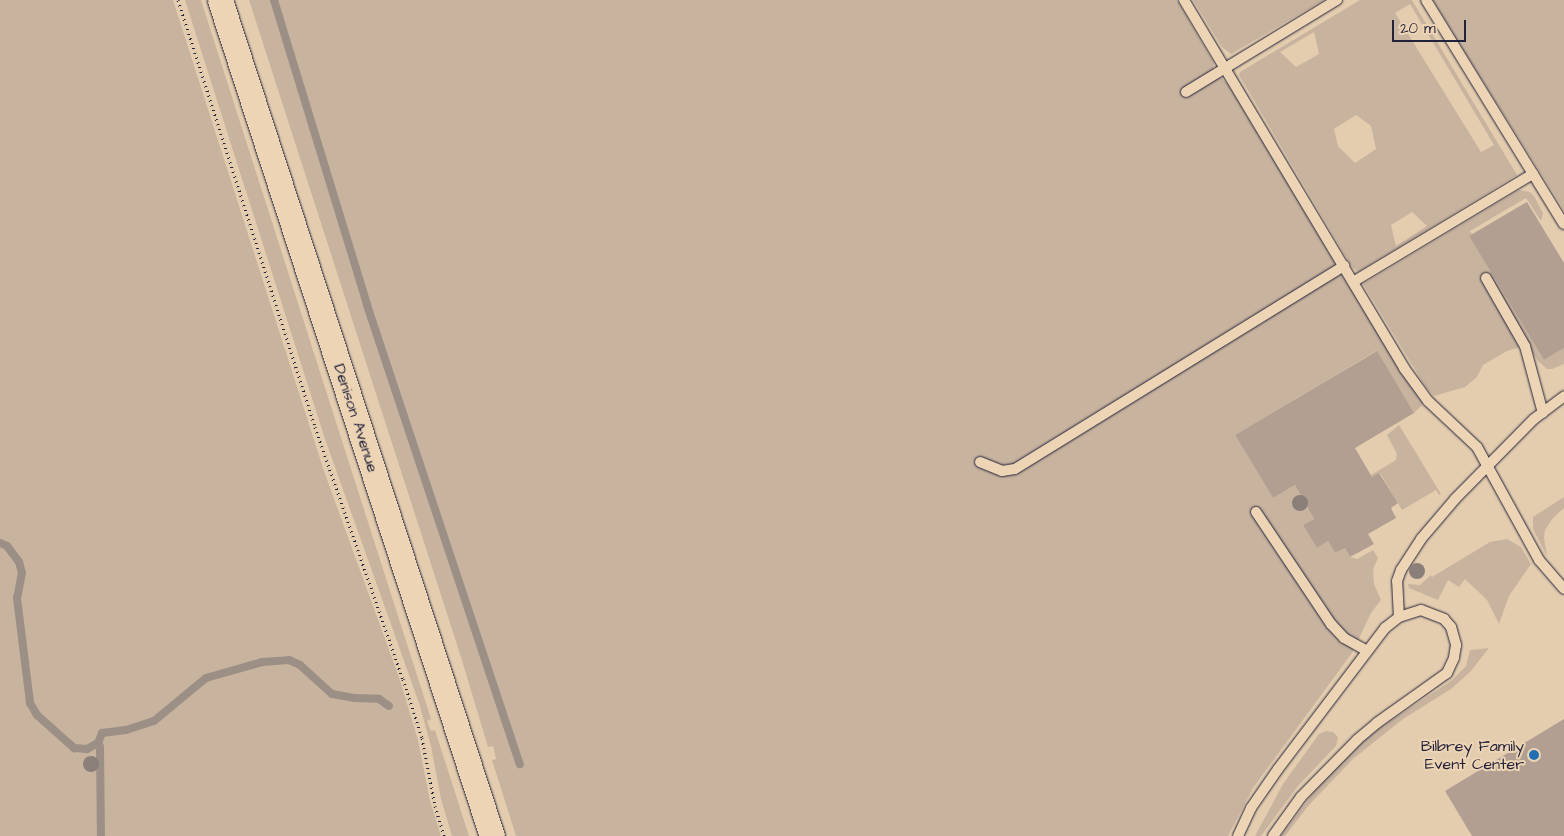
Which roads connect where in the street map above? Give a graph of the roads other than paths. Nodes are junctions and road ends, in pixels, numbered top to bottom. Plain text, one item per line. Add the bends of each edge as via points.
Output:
1 (220, 0) edge
2 (1184, 0) edge
3 (1337, 0) edge
4 (1426, 0) edge
5 (1225, 69) junction
6 (1186, 92) dead end
7 (1533, 174) junction
8 (1564, 224) edge
9 (1344, 266) junction
10 (1486, 278) dead end
11 (1353, 282) junction
12 (1564, 396) edge
13 (1543, 413) junction
14 (980, 462) dead end
15 (1490, 466) junction
16 (1256, 512) dead end
17 (1564, 589) edge
18 (1399, 617) junction
19 (1367, 651) junction
20 (492, 836) edge
21 (1238, 836) edge
22 (1273, 836) edge

1 - 20 street, Denison Avenue
2 - 5 lane
3 - 5 lane
4 - 7 lane
5 - 6 lane
5 - 9 lane
7 - 8 lane
7 - 11 lane
9 - 11 lane
9 - 14 lane via 1015,469 1002,471
10 - 13 lane via 1526,346
11 - 15 lane via 1415,384 1432,406 1463,431
12 - 13 lane
13 - 15 lane
15 - 17 lane via 1539,560
15 - 18 lane via 1455,499 1410,553 1397,581
16 - 19 lane via 1331,624 1344,638
18 - 19 lane via 1385,628
18 - 22 lane via 1421,610 1444,619 1451,627 1456,645 1447,673 1356,740 1301,797
19 - 21 lane via 1278,769 1251,808

